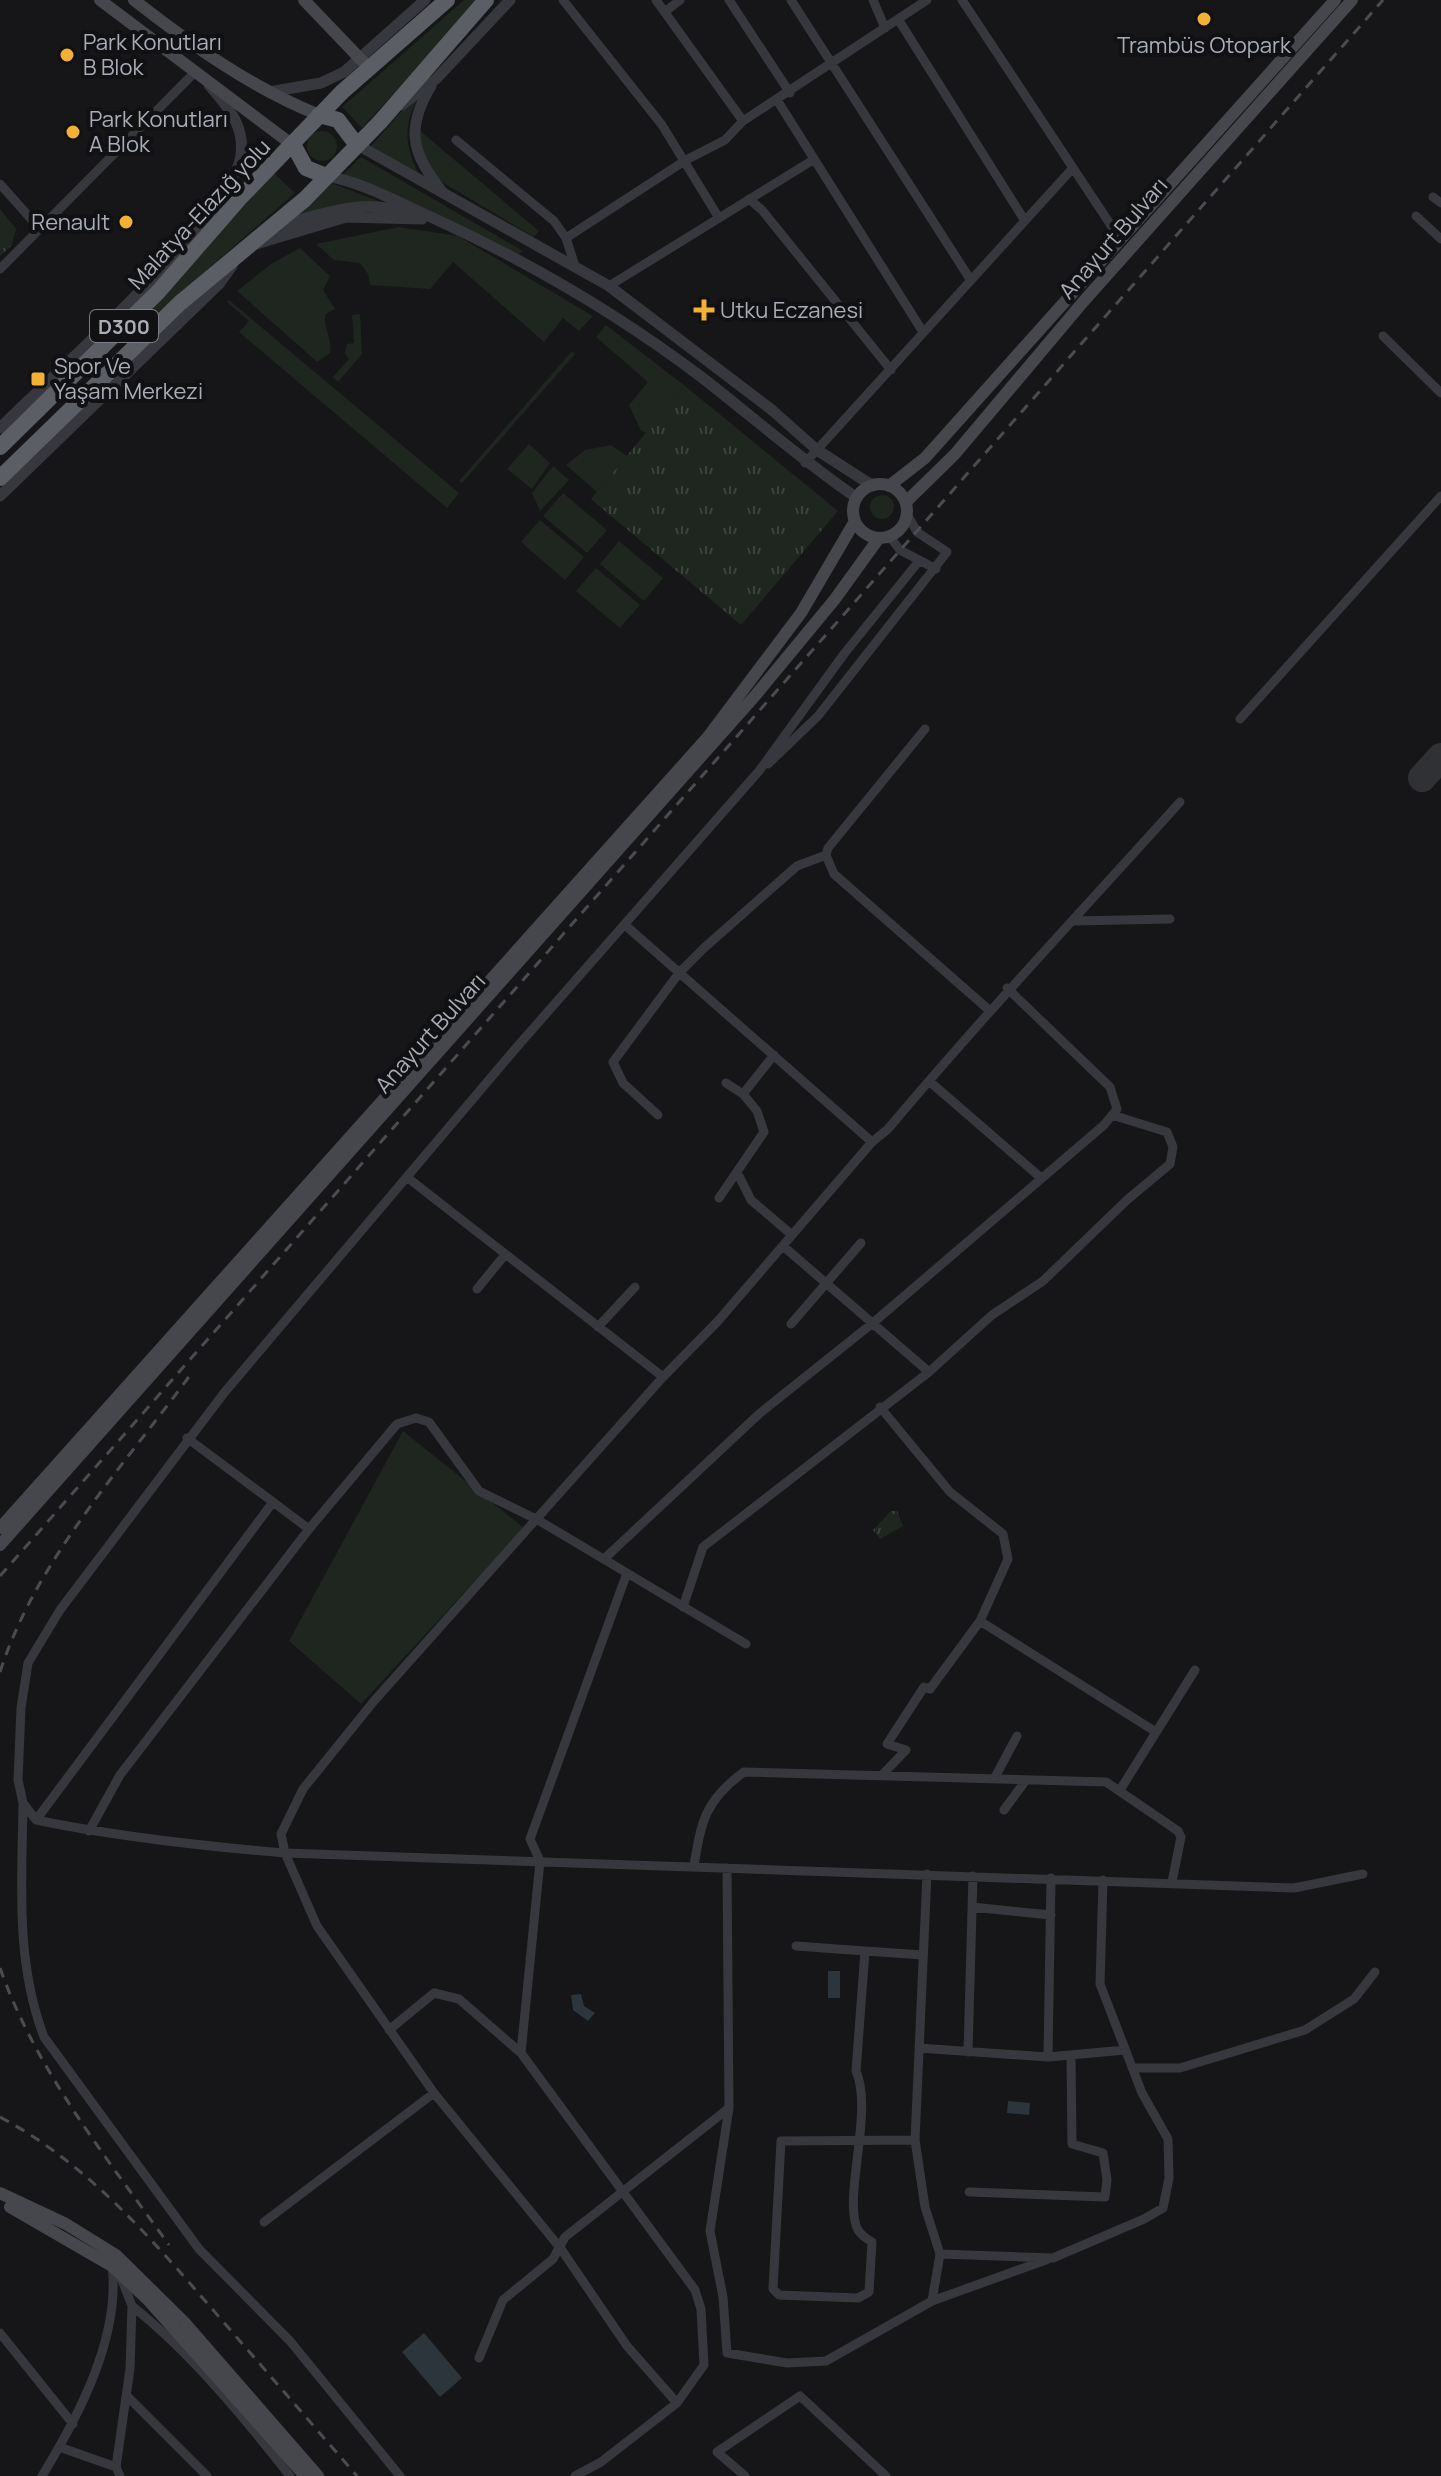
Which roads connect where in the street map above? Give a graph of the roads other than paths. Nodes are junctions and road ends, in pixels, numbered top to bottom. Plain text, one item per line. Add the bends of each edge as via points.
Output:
1 (100, 0) edge
2 (134, 0) edge
3 (304, 0) edge
4 (425, 0) edge
5 (447, 0) edge
6 (486, 0) edge
7 (510, 0) edge
8 (563, 0) edge
9 (656, 0) edge
10 (680, 0) edge
11 (729, 0) edge
12 (791, 0) edge
13 (873, 0) edge
14 (927, 0) edge
15 (962, 0) edge
16 (1335, 0) edge
17 (1352, 0) edge
18 (666, 11) junction
19 (898, 19) junction
20 (885, 28) junction
21 (364, 62) junction
22 (831, 65) junction
23 (196, 71) junction
24 (344, 72) junction
25 (436, 79) junction
26 (266, 92) junction
27 (790, 93) junction
28 (777, 100) junction
29 (319, 115) junction
30 (743, 121) junction
31 (380, 122) junction
32 (456, 140) dead end
33 (356, 144) junction
34 (294, 146) junction
35 (686, 160) junction
36 (813, 160) junction
37 (1072, 169) junction
38 (326, 176) junction
39 (0, 184) edge
40 (446, 197) junction
41 (240, 198) junction
42 (749, 199) junction
43 (412, 216) junction
44 (1416, 216) dead end
45 (719, 218) junction
46 (1025, 221) junction
47 (452, 227) junction
48 (273, 228) junction
49 (40, 229) junction
50 (566, 238) junction
51 (1120, 239) junction
52 (1441, 239) edge
53 (252, 246) junction
54 (176, 254) junction
55 (237, 259) junction
56 (575, 266) junction
57 (0, 269) edge
58 (970, 279) junction
59 (609, 286) junction
60 (923, 332) junction
61 (1383, 336) dead end
62 (891, 370) junction
63 (1441, 393) edge
64 (0, 428) edge
65 (0, 447) edge
66 (817, 450) junction
67 (805, 463) junction
68 (0, 478) edge
69 (873, 486) junction
70 (889, 486) junction
71 (0, 496) edge
72 (1441, 496) edge
73 (857, 498) junction
74 (906, 508) junction
75 (855, 521) junction
76 (884, 538) junction
77 (919, 561) junction
78 (936, 569) junction
79 (1240, 719) dead end
80 (925, 729) dead end
81 (759, 771) junction
82 (1180, 802) dead end
83 (826, 855) junction
84 (1170, 919) dead end
85 (1074, 921) junction
86 (625, 925) junction
87 (679, 973) junction
88 (1007, 988) junction
89 (989, 1010) junction
90 (774, 1055) junction
91 (929, 1081) junction
92 (726, 1083) dead end
93 (743, 1094) junction
94 (658, 1115) dead end
95 (1112, 1115) junction
96 (872, 1142) junction
97 (737, 1172) junction
98 (1040, 1177) junction
99 (408, 1178) junction
100 (719, 1198) dead end
101 (792, 1235) junction
102 (861, 1243) dead end
103 (783, 1246) junction
104 (504, 1256) junction
105 (825, 1283) junction
106 (635, 1287) dead end
107 (477, 1289) dead end
108 (874, 1322) junction
109 (791, 1324) dead end
110 (598, 1327) junction
111 (929, 1372) junction
112 (663, 1377) junction
113 (880, 1407) junction
114 (187, 1438) junction
115 (273, 1502) junction
116 (538, 1520) junction
117 (0, 1528) edge
118 (309, 1529) junction
119 (0, 1545) edge
120 (604, 1559) junction
121 (627, 1573) junction
122 (683, 1607) junction
123 (980, 1621) junction
124 (746, 1644) dead end
125 (1195, 1670) dead end
126 (1156, 1732) junction
127 (1017, 1736) dead end
128 (883, 1774) junction
129 (994, 1779) junction
130 (1026, 1780) junction
131 (1120, 1790) junction
132 (23, 1803) junction
133 (1004, 1810) dead end
134 (36, 1820) junction
135 (89, 1831) junction
136 (285, 1853) junction
137 (540, 1861) junction
138 (694, 1866) junction
139 (727, 1868) junction
140 (927, 1874) junction
141 (1363, 1874) dead end
142 (973, 1876) junction
143 (1051, 1878) junction
144 (1103, 1880) junction
145 (1172, 1882) junction
146 (972, 1907) junction
147 (1051, 1915) junction
148 (796, 1946) dead end
149 (865, 1951) junction
150 (923, 1955) junction
151 (1375, 1972) dead end
152 (389, 2030) junction
153 (919, 2048) junction
154 (1125, 2050) junction
155 (968, 2052) junction
156 (521, 2053) junction
157 (1048, 2057) junction
158 (1071, 2058) junction
159 (1132, 2068) junction
160 (434, 2093) junction
161 (729, 2108) junction
162 (915, 2140) junction
163 (860, 2141) junction
164 (621, 2189) junction
165 (969, 2192) dead end
166 (0, 2193) edge
167 (0, 2202) edge
168 (264, 2222) dead end
169 (561, 2249) junction
170 (940, 2254) junction
171 (1053, 2258) junction
172 (116, 2265) junction
173 (932, 2301) junction
174 (132, 2306) junction
175 (0, 2332) edge
176 (479, 2358) dead end
177 (127, 2396) junction
178 (677, 2403) junction
179 (73, 2424) junction
180 (62, 2448) junction
181 (118, 2472) edge
182 (42, 2476) edge
183 (207, 2476) edge
184 (290, 2476) edge
185 (305, 2476) edge
186 (318, 2476) edge
187 (400, 2476) edge
188 (575, 2476) edge
189 (745, 2476) edge
190 (886, 2476) edge

1 - 23 main road
2 - 26 main road via 194,47
3 - 21 main road
4 - 21 street
5 - 21 highway
6 - 31 highway
7 - 25 street
8 - 35 street
9 - 18 street
10 - 18 street
11 - 27 street
12 - 22 street
13 - 20 street
14 - 19 street
15 - 37 street
16 - 51 main road, Anayurt Bulvarı
17 - 74 main road, Anayurt Bulvarı
18 - 30 street
19 - 20 street
19 - 46 street
20 - 22 street
21 - 24 street
21 - 29 highway
22 - 27 street
22 - 58 street
23 - 34 main road
23 - 49 street
23 - 54 street via 236,119 241,158 221,197
24 - 26 street via 321,83
24 - 29 street
25 - 31 street
25 - 40 street via 418,108 414,135 417,156
26 - 29 main road
27 - 28 street
28 - 30 street
28 - 36 street
29 - 33 highway via 338,120
29 - 34 highway
30 - 35 street via 725,140
31 - 33 highway
32 - 50 street via 554,221
33 - 38 highway
33 - 40 street
34 - 38 highway via 306,168
34 - 41 highway, Malatya-Elazığ yolu / D300
35 - 45 street
35 - 50 street
36 - 42 street
36 - 60 street
37 - 46 street
37 - 51 street
38 - 47 street
38 - 48 highway, Malatya-Elazığ yolu / D300
39 - 49 street
40 - 56 street
41 - 54 highway
41 - 65 highway, Malatya-Elazığ yolu / D300 via 158,292
42 - 45 street
42 - 62 street
43 - 47 street
43 - 48 street via 370,207
43 - 53 street via 346,217
44 - 52 street
45 - 59 street
46 - 58 street
47 - 67 street via 524,264 665,351
48 - 53 highway, Malatya-Elazığ yolu / D300
49 - 57 street
50 - 56 street
51 - 70 main road, Anayurt Bulvarı via 925,458
53 - 55 highway, Malatya-Elazığ yolu / D300
54 - 64 street
55 - 68 highway, Malatya-Elazığ yolu / D300 via 180,303
55 - 71 street via 219,284
56 - 59 street
58 - 60 street
59 - 66 street
60 - 62 street
61 - 63 street
62 - 66 street
66 - 67 street
66 - 69 street
67 - 73 street
69 - 70 main road
69 - 73 main road
70 - 74 main road via 899,492
72 - 79 street
73 - 75 main road
74 - 76 main road via 903,527
74 - 78 street via 917,532 947,552
75 - 76 main road via 864,533
75 - 117 main road, Anayurt Bulvarı via 801,613 707,738
76 - 77 street
76 - 119 main road, Anayurt Bulvarı via 754,697
77 - 78 street
77 - 81 street
78 - 81 street via 818,716
80 - 83 street
81 - 86 street
82 - 85 street
83 - 87 street via 797,866
83 - 89 street via 834,874
84 - 85 street
85 - 88 street
86 - 87 street
86 - 99 street
87 - 90 street
87 - 94 street via 613,1062 623,1083
88 - 89 street
88 - 95 street via 1110,1087 1117,1109
89 - 91 street
90 - 93 street
90 - 96 street
91 - 96 street
91 - 98 street
92 - 93 street
93 - 97 street via 757,1111 764,1132
95 - 98 street
95 - 111 street via 1167,1132 1173,1147 1170,1164 1043,1281 992,1315
96 - 101 street
97 - 100 street
97 - 101 street via 751,1200
98 - 108 street
99 - 104 street
99 - 114 street
101 - 103 street
102 - 105 street
103 - 105 street
103 - 112 street
104 - 107 street
104 - 110 street
105 - 108 street
105 - 109 street
106 - 110 street
108 - 111 street
108 - 120 street via 759,1414
110 - 112 street
111 - 113 street
112 - 116 street
113 - 122 street via 703,1547
113 - 123 street via 950,1492 1003,1534 1008,1559
114 - 115 street
114 - 132 street via 60,1610 28,1663 18,1780
115 - 118 street
115 - 134 street
116 - 118 street via 479,1491 439,1432 416,1418 397,1424
116 - 120 street
116 - 136 street via 374,1701 303,1789 281,1834
118 - 135 street via 120,1775
120 - 121 street
121 - 122 street
121 - 137 street via 530,1839
122 - 124 street
123 - 126 street
123 - 128 street via 930,1689 924,1687 887,1744 906,1750
125 - 126 street
126 - 131 street
127 - 129 street
128 - 129 street
128 - 138 street via 744,1772 722,1788 702,1820
129 - 130 street
130 - 131 street via 1106,1782
130 - 133 street
131 - 145 street via 1178,1831
132 - 134 street
132 - 187 street via 19,1900 33,2009 44,2037 199,2249 290,2341
134 - 135 street
135 - 136 street
136 - 137 street
136 - 152 street via 317,1926
137 - 138 street
137 - 156 street
138 - 139 street
139 - 140 street
139 - 161 street
140 - 142 street
140 - 150 street
141 - 145 street via 1294,1888
142 - 143 street
142 - 146 street
143 - 144 street
143 - 147 street
144 - 145 street
144 - 154 street via 1100,1984
146 - 147 street
146 - 155 street
147 - 157 street
148 - 149 street
149 - 150 street
149 - 163 street via 856,2071 861,2082
150 - 153 street
151 - 159 street via 1354,1999 1305,2030 1180,2068
152 - 156 street via 434,1993 459,1999
152 - 160 street
153 - 155 street
153 - 162 street
154 - 158 street
154 - 159 street
155 - 157 street
156 - 164 street
157 - 158 street
158 - 165 street via 1072,2144 1103,2153 1105,2197
159 - 171 street via 1168,2139 1163,2208
160 - 168 street
160 - 169 street
161 - 164 street
161 - 173 street via 710,2231 727,2353 787,2363 826,2361
162 - 163 street
162 - 170 street via 925,2207
163 - 163 street via 781,2141 773,2289 779,2295 858,2298 869,2292 872,2242 859,2233 854,2218
164 - 169 street via 565,2237
164 - 178 street via 695,2290 701,2309 704,2365
166 - 172 main road via 66,2224
167 - 172 main road
169 - 176 street via 503,2300
169 - 178 street via 627,2346
170 - 171 street
170 - 173 street
171 - 173 street
172 - 174 street
172 - 179 street via 113,2314
172 - 185 main road
172 - 186 main road via 184,2322
174 - 177 street
174 - 184 street via 256,2432
175 - 179 street
177 - 181 street
177 - 183 street
178 - 188 street
179 - 180 street
180 - 181 street
180 - 182 street
189 - 190 street via 717,2452 800,2396

